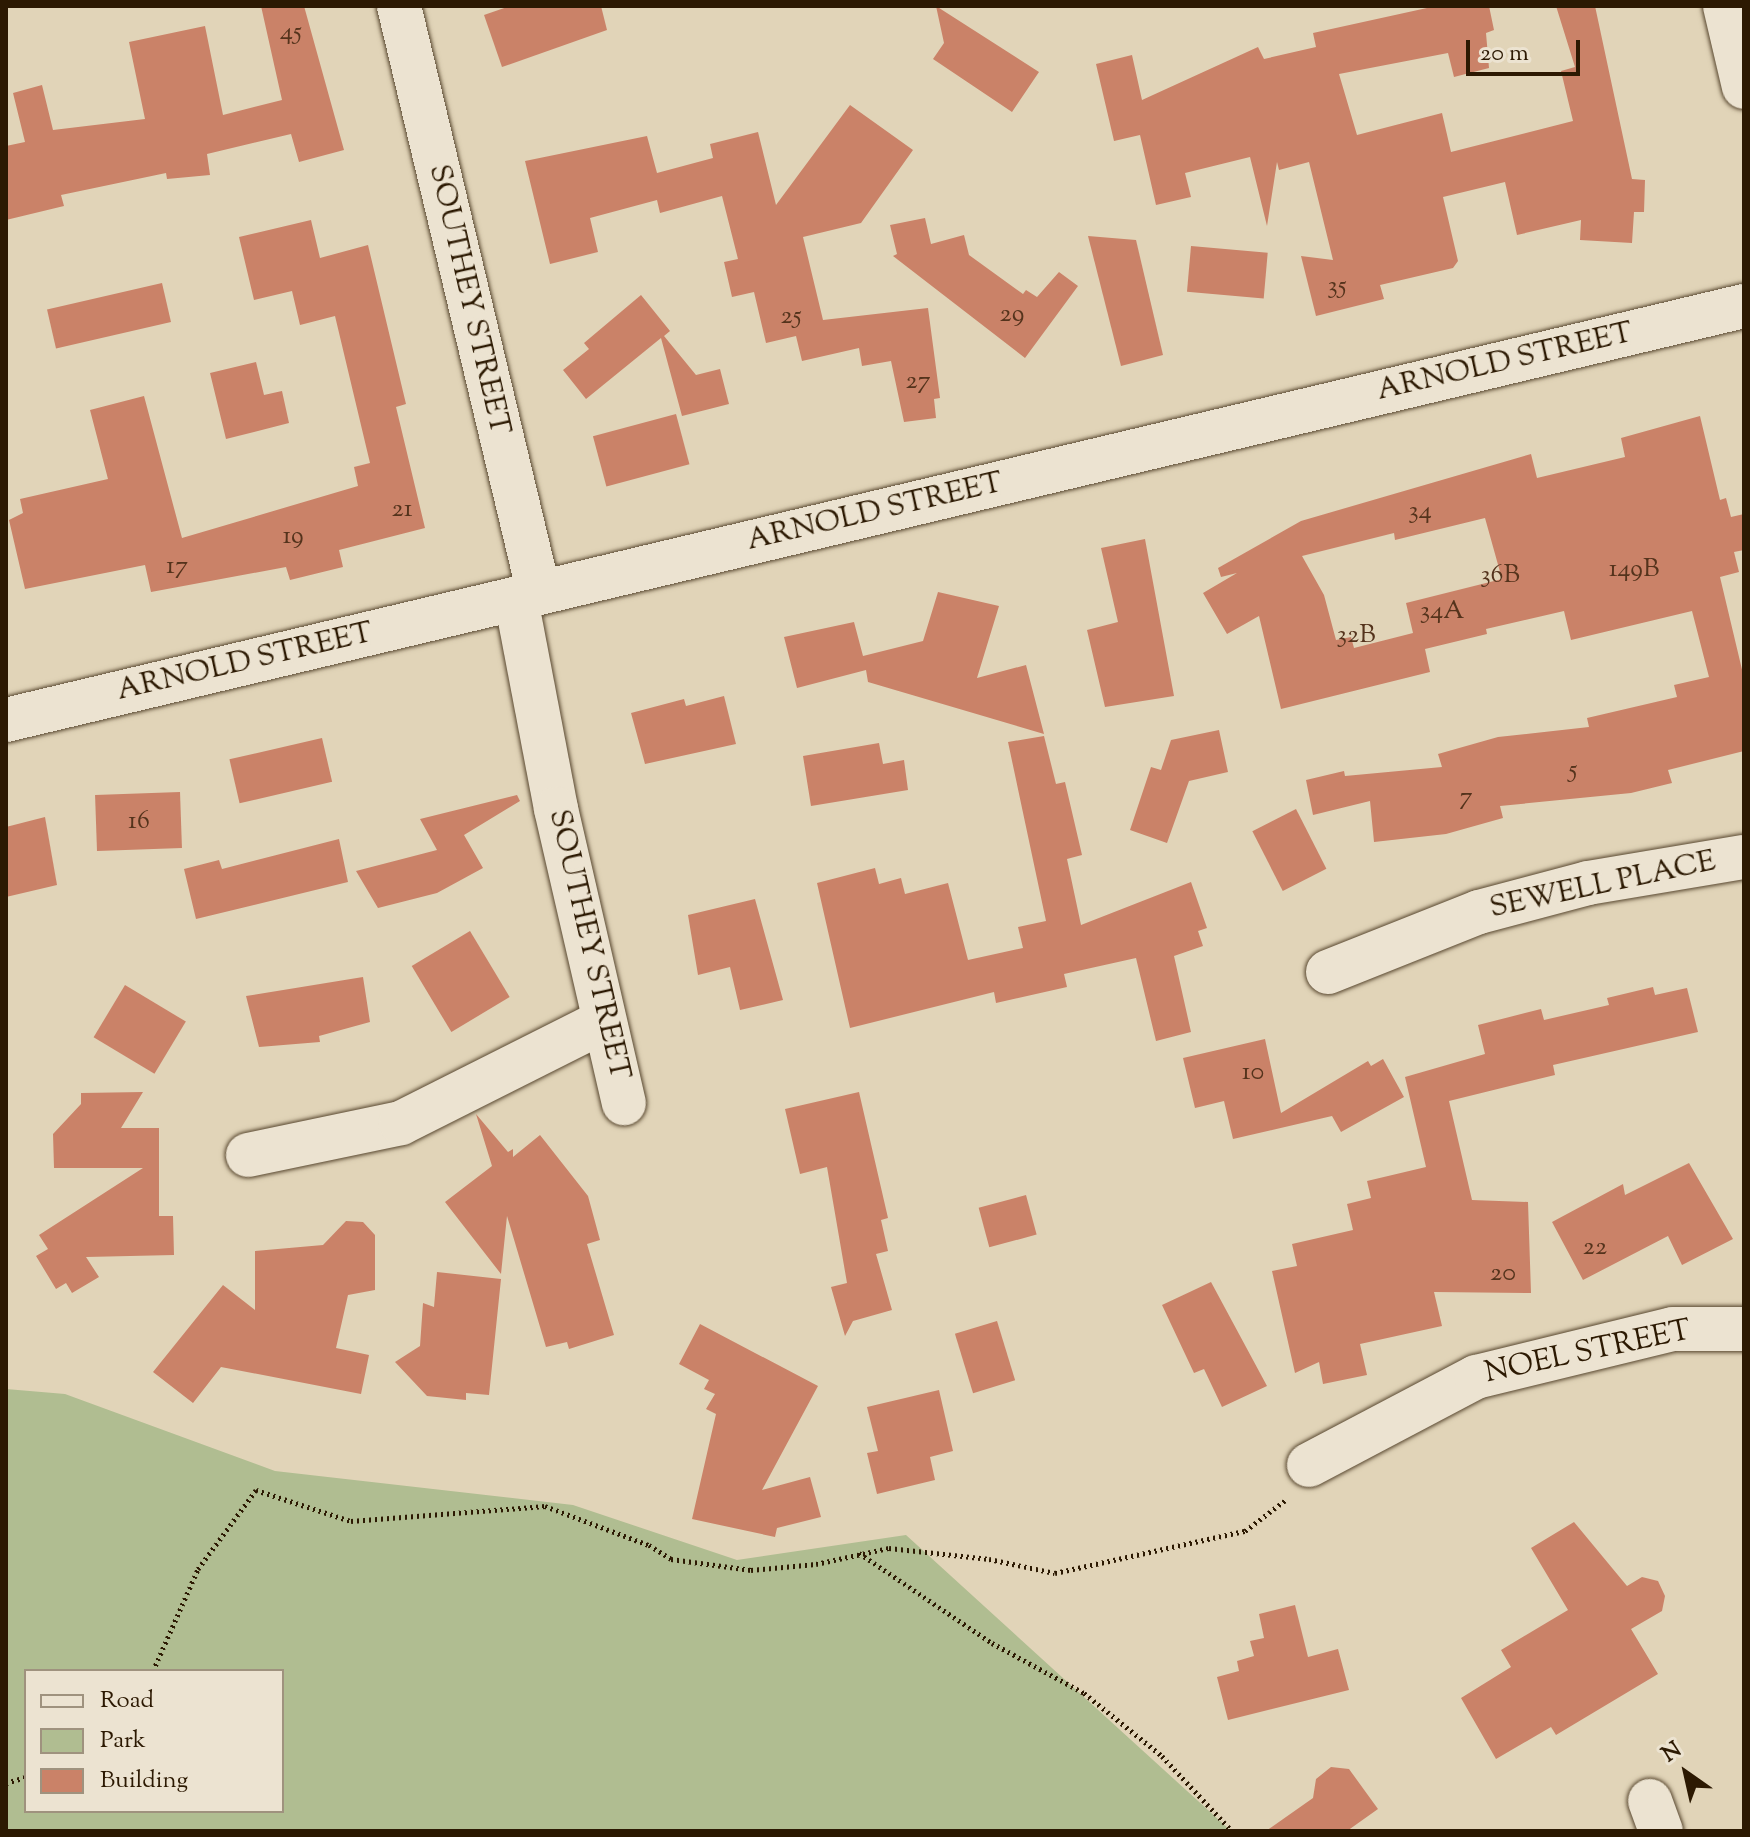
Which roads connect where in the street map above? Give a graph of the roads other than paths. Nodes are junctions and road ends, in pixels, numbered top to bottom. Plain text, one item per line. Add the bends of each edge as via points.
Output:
1 (399, 6) edge
2 (1725, 6) edge
3 (1744, 87) edge
4 (1744, 306) edge
5 (527, 596) junction
6 (6, 720) edge
7 (1744, 857) edge
8 (1328, 972) dead end
9 (604, 1021) junction
10 (624, 1103) dead end
11 (248, 1155) dead end
12 (1744, 1329) edge
13 (1309, 1465) road end

1 - 5 street, SOUTHEY STREET
2 - 3 street
4 - 5 street, ARNOLD STREET
5 - 6 street, ARNOLD STREET
5 - 9 street, SOUTHEY STREET
7 - 8 street, SEWELL PLACE via 1588,883 1479,912
9 - 10 street, SOUTHEY STREET
9 - 11 street via 401,1123
12 - 13 street, NOEL STREET via 1673,1329 1476,1377

